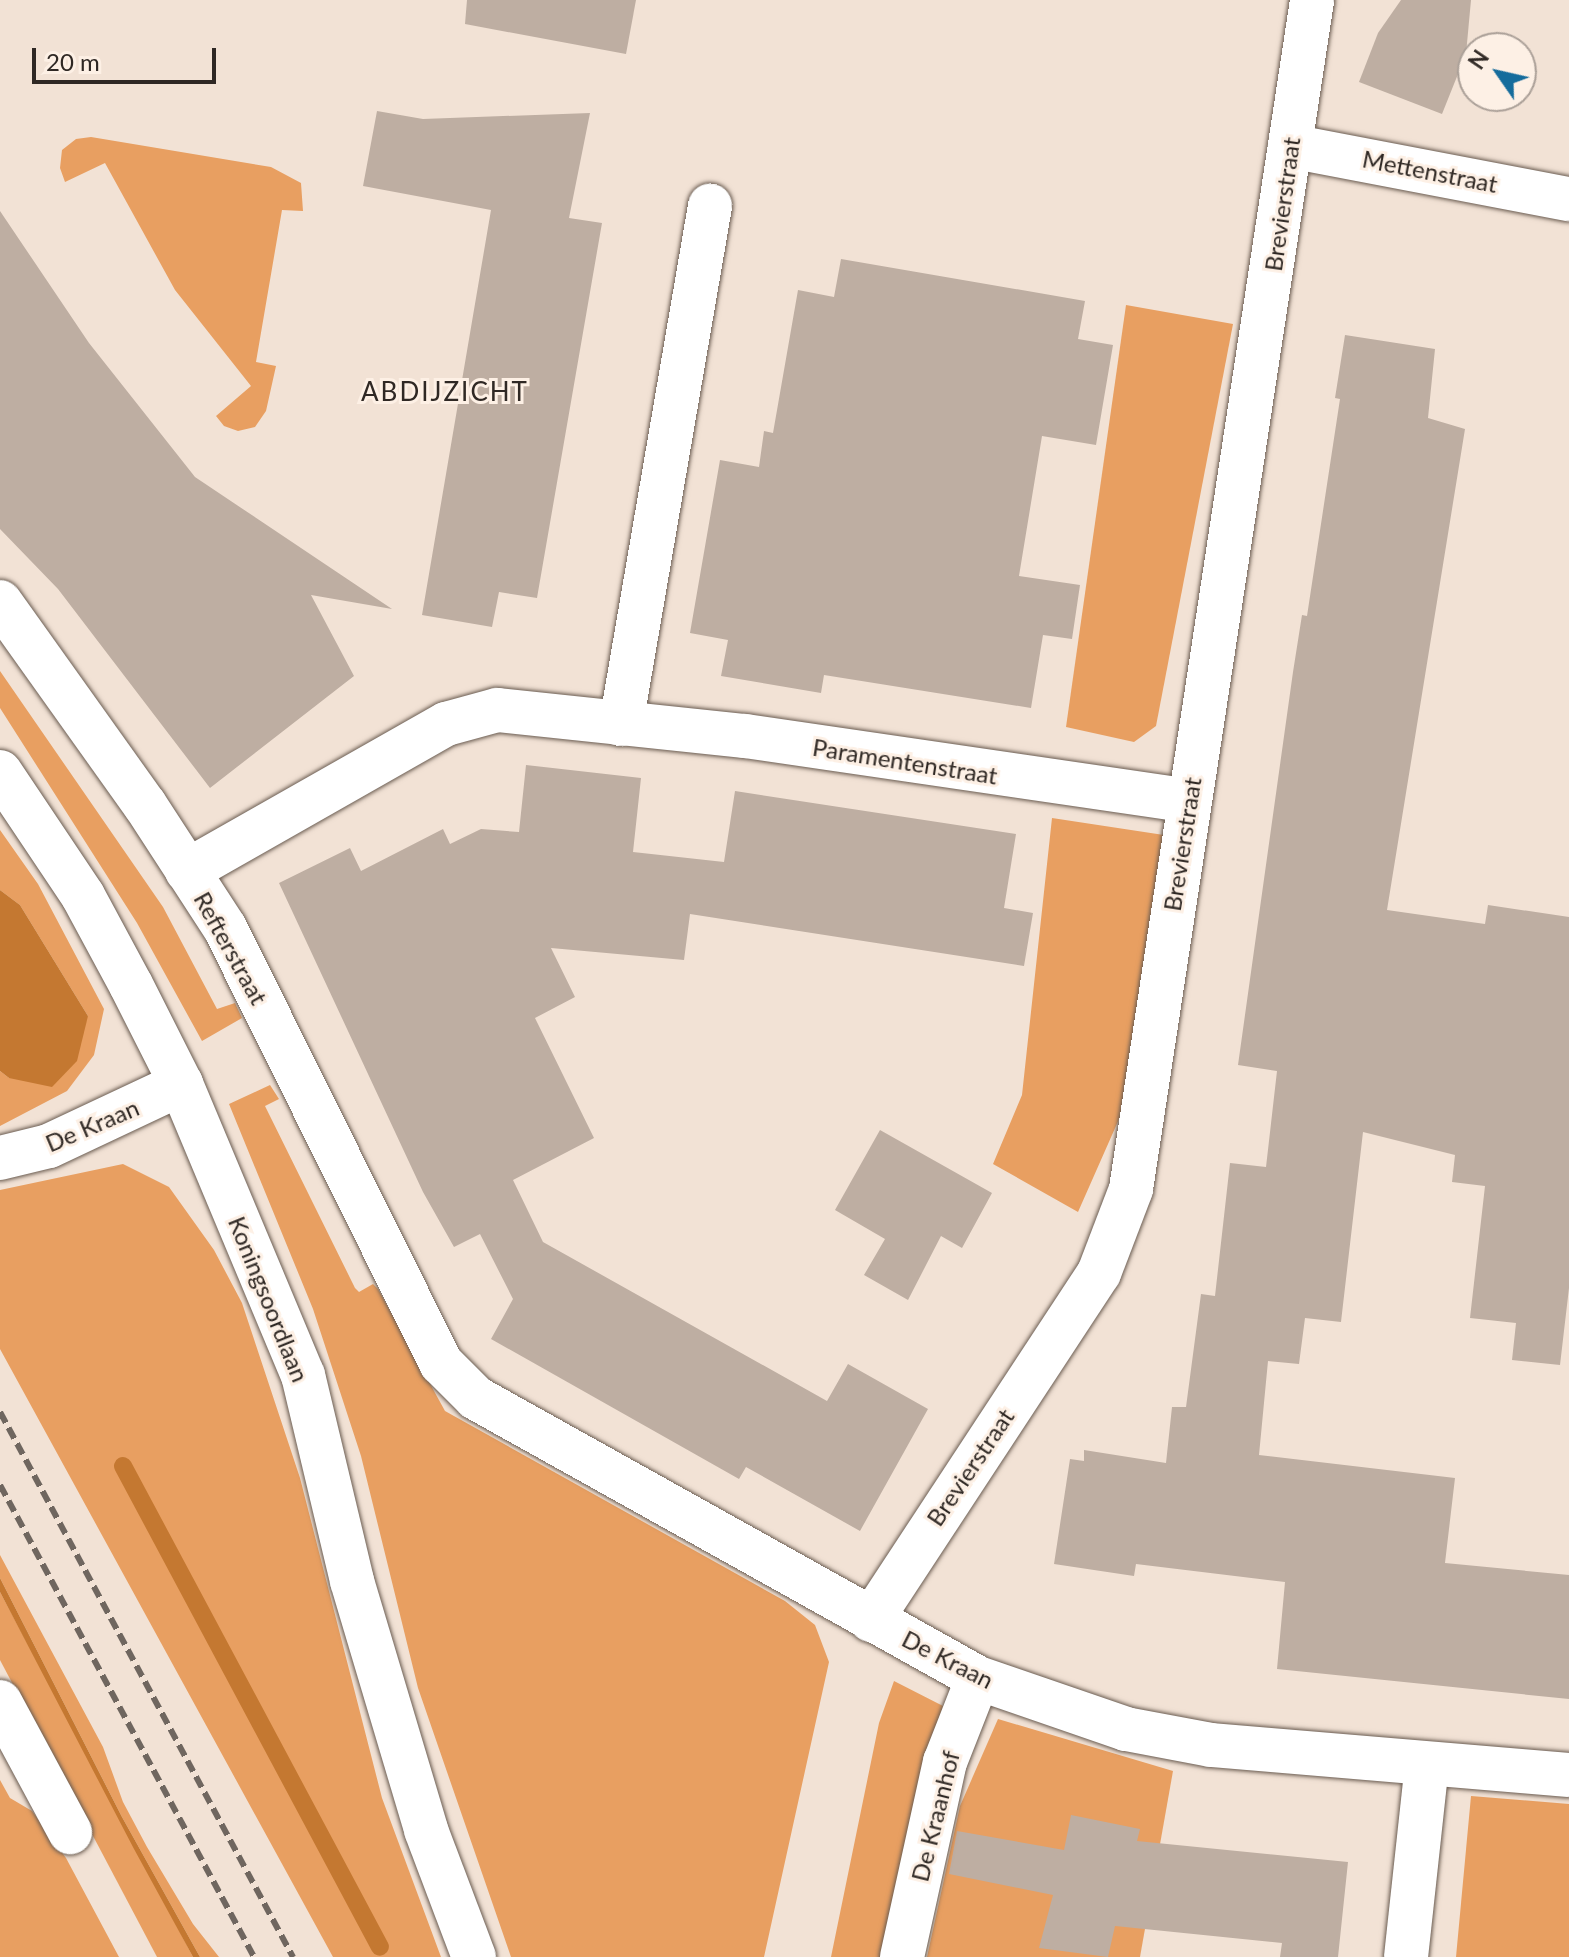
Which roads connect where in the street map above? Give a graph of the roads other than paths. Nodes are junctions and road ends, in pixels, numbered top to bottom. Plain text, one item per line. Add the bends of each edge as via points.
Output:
1 (1312, 0) edge
2 (1290, 146) junction
3 (1569, 199) edge
4 (710, 206) dead end
5 (0, 602) edge
6 (621, 724) junction
7 (0, 772) edge
8 (1189, 801) junction
9 (187, 871) junction
10 (181, 1084) junction
11 (0, 1158) edge
12 (419, 1320) joint
13 (871, 1620) junction
14 (978, 1678) junction
15 (0, 1702) edge
16 (1427, 1764) junction
17 (1569, 1775) edge
18 (70, 1832) dead end
19 (474, 1957) edge
20 (902, 1957) edge
21 (1406, 1957) edge

1 - 2 street, Brevierstraat
2 - 3 street, Mettenstraat
2 - 8 street, Brevierstraat
4 - 6 street
5 - 9 street, Refterstraat
6 - 8 street, Paramentenstraat via 745,736
6 - 9 street, Paramentenstraat via 497,710 446,724 258,826
7 - 10 street, Koningsoordlaan via 83,896
8 - 13 street, Brevierstraat via 1131,1189 1118,1234 1099,1273
9 - 12 street, Refterstraat via 225,928
10 - 11 street, De Kraan via 49,1146
10 - 19 street, Koningsoordlaan via 303,1375 352,1581 426,1830
12 - 13 street, De Kraan via 441,1363 476,1398
13 - 14 street, De Kraan
14 - 16 street, De Kraan via 1126,1729 1211,1745
14 - 20 street, De Kraanhof via 945,1762
15 - 18 street
16 - 17 street, De Kraan
16 - 21 street

